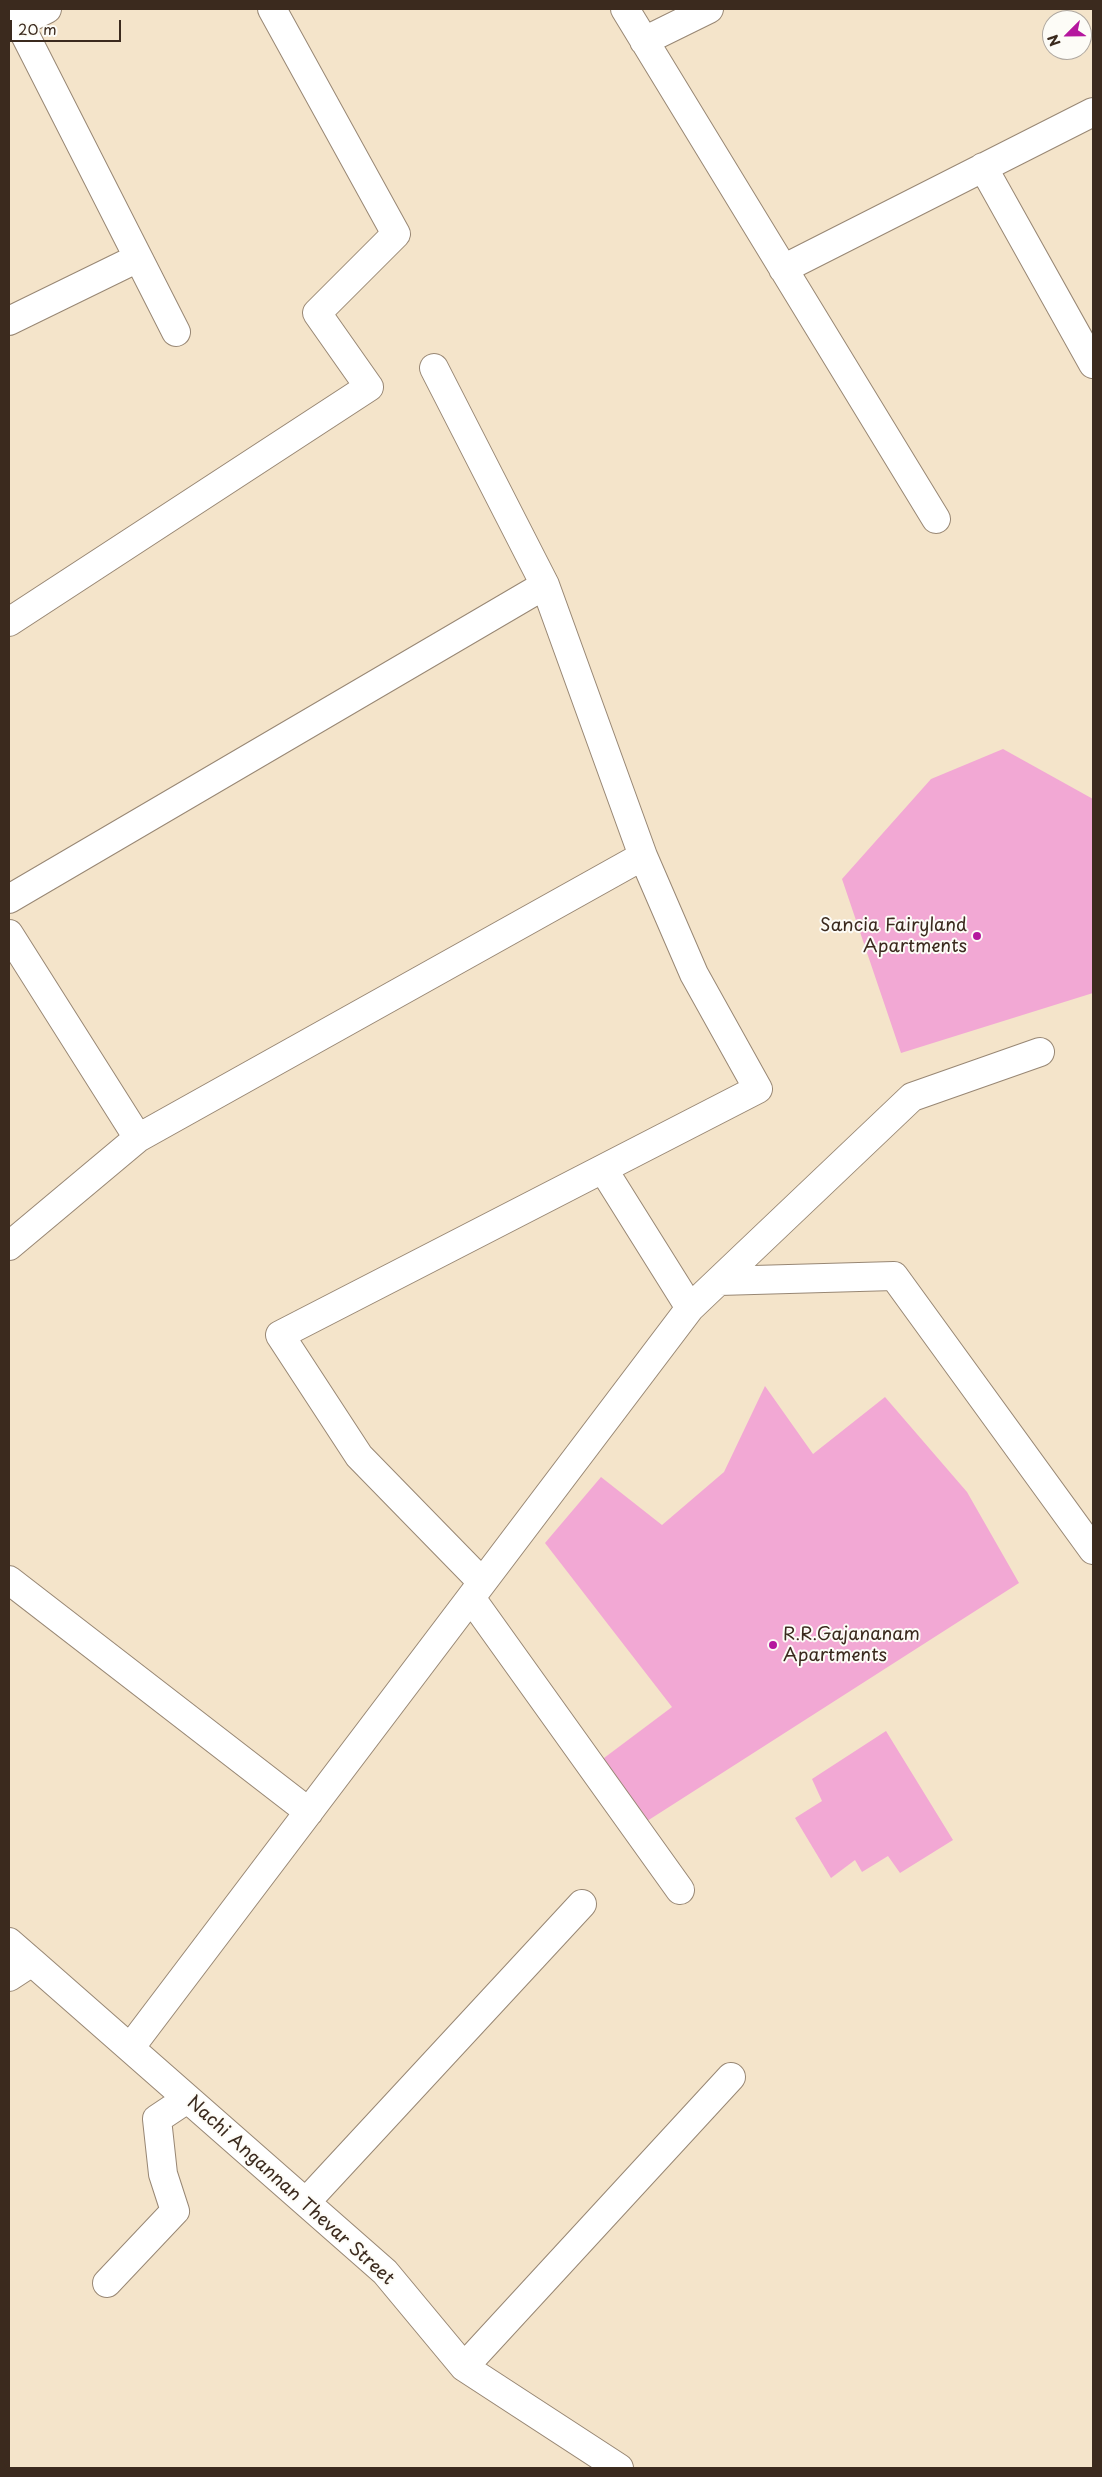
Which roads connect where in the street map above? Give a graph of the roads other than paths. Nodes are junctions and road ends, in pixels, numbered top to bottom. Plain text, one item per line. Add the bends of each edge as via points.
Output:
1 (47, 9) edge
2 (272, 9) edge
3 (625, 9) edge
4 (709, 9) edge
5 (14, 16) edge
6 (644, 40) junction
7 (1093, 112) edge
8 (983, 168) junction
9 (138, 258) junction
10 (783, 269) junction
11 (9, 321) edge
12 (176, 332) dead end
13 (1093, 364) edge
14 (434, 368) dead end
15 (936, 519) dead end
16 (545, 585) junction
17 (9, 622) edge
18 (643, 856) junction
19 (9, 899) edge
20 (9, 934) edge
21 (1040, 1052) dead end
22 (138, 1138) junction
23 (604, 1169) junction
24 (9, 1246) edge
25 (719, 1280) junction
26 (690, 1308) junction
27 (1093, 1550) edge
28 (9, 1580) edge
29 (476, 1590) junction
30 (308, 1812) junction
31 (680, 1890) dead end
32 (582, 1904) dead end
33 (9, 1942) edge
34 (32, 1962) junction
35 (9, 1977) edge
36 (130, 2048) junction
37 (731, 2077) dead end
38 (187, 2099) junction
39 (306, 2202) junction
40 (107, 2283) dead end
41 (464, 2366) junction
42 (619, 2468) edge

1 - 5 street
2 - 17 street via 396,234 317,313 369,387
3 - 6 street
4 - 6 street
5 - 9 street
6 - 10 street
7 - 8 street
8 - 10 street
8 - 13 street
9 - 11 street
9 - 12 street
10 - 15 street
14 - 16 street
16 - 18 street
16 - 19 street
18 - 22 street
18 - 23 street via 694,974 758,1089
20 - 22 street
21 - 25 street via 912,1098
22 - 24 street
23 - 26 street
23 - 29 street via 280,1334 359,1456
25 - 26 street
25 - 27 street via 894,1276
26 - 29 street
28 - 30 street
29 - 30 street
29 - 31 street
30 - 36 street
32 - 39 street
33 - 34 street, Nachi Angannan Thevar Street
34 - 35 street
34 - 36 street, Nachi Angannan Thevar Street
36 - 38 street, Nachi Angannan Thevar Street
37 - 41 street
38 - 39 street, Nachi Angannan Thevar Street
38 - 40 street via 157,2120 163,2174 175,2211
39 - 41 street, Nachi Angannan Thevar Street via 385,2272
41 - 42 street, Nachi Angannan Thevar Street

